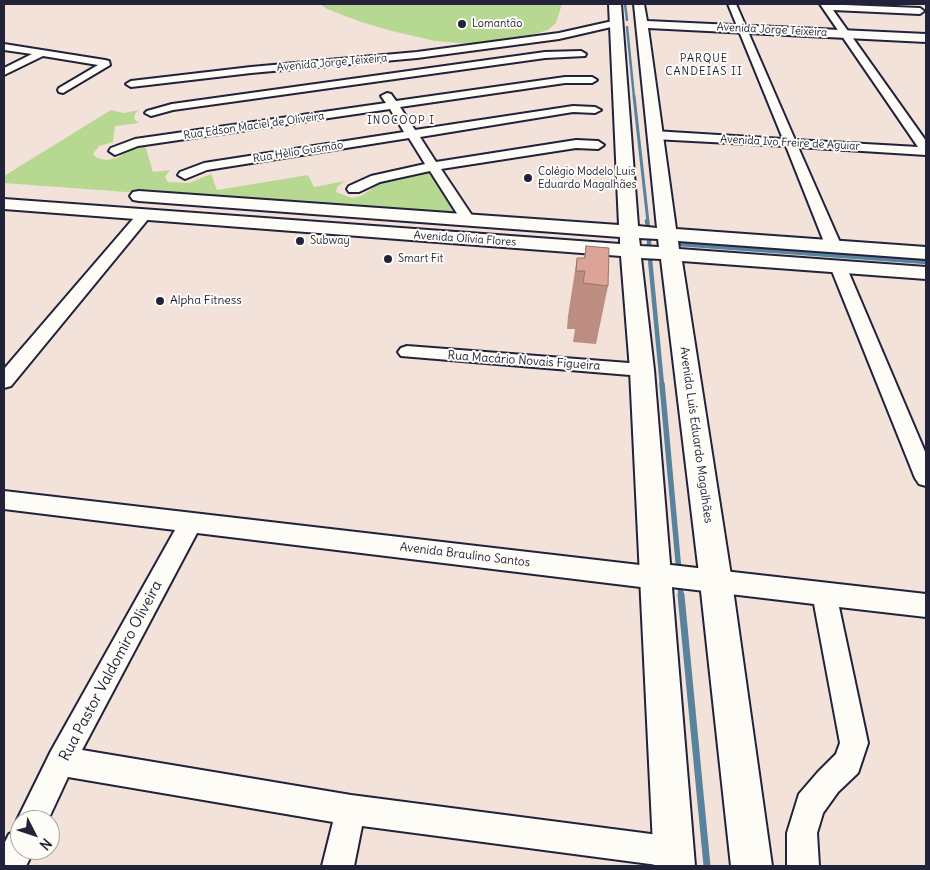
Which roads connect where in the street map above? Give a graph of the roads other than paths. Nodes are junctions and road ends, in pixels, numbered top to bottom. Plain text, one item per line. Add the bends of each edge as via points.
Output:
1 (615, 4) edge
2 (639, 4) edge
3 (732, 4) edge
4 (825, 5) edge
5 (920, 11) dead end
6 (626, 24) junction
7 (570, 25) junction
8 (742, 29) junction
9 (584, 32) junction
10 (844, 34) junction
11 (926, 38) edge
12 (533, 39) junction
13 (4, 47) edge
14 (42, 53) junction
15 (580, 54) dead end
16 (370, 60) junction
17 (4, 72) edge
18 (376, 79) junction
19 (592, 80) dead end
20 (130, 84) dead end
21 (63, 90) dead end
22 (393, 105) junction
23 (595, 110) dead end
24 (151, 113) dead end
25 (413, 134) junction
26 (654, 138) junction
27 (598, 145) dead end
28 (792, 146) junction
29 (926, 150) edge
30 (115, 151) dead end
31 (926, 158) edge
32 (434, 166) junction
33 (185, 174) dead end
34 (354, 189) dead end
35 (122, 195) dead end
36 (4, 204) edge
37 (372, 213) junction
38 (144, 215) junction
39 (407, 215) junction
40 (468, 220) junction
41 (360, 232) junction
42 (407, 235) junction
43 (630, 242) junction
44 (668, 244) junction
45 (926, 253) edge
46 (836, 256) junction
47 (926, 273) edge
48 (407, 352) dead end
49 (642, 370) junction
50 (4, 381) edge
51 (926, 478) edge
52 (4, 500) edge
53 (191, 522) junction
54 (664, 577) junction
55 (709, 581) junction
56 (824, 595) junction
57 (926, 606) edge
58 (62, 761) junction
59 (37, 810) edge
60 (351, 810) junction
61 (674, 859) edge
62 (338, 866) edge
63 (752, 866) edge
64 (803, 866) edge

1 - 6 main road, Avenida Luís Eduardo Magalhães
2 - 6 main road, Avenida Luís Eduardo Magalhães
3 - 8 street
4 - 5 street
4 - 10 street
6 - 7 street, Avenida Jorge Teixeira
6 - 8 main road, Avenida Jorge Teixeira
6 - 9 street, Avenida Jorge Teixeira
6 - 26 main road, Avenida Luís Eduardo Magalhães
6 - 43 main road, Avenida Luís Eduardo Magalhães
7 - 9 street via 570,30
7 - 12 street, Avenida Jorge Teixeira
8 - 10 main road, Avenida Jorge Teixeira
8 - 28 street
9 - 12 street, Avenida Jorge Teixeira
10 - 11 main road, Avenida Jorge Teixeira
10 - 29 street
12 - 16 street, Avenida Jorge Teixeira
13 - 14 street
14 - 17 street
14 - 21 street via 105,64
15 - 18 street
16 - 18 street
16 - 20 street, Avenida Jorge Teixeira
18 - 22 street
18 - 24 street via 172,107
19 - 22 street, Rua Edson Maciel de Oliveira via 565,80
22 - 25 street
22 - 30 street, Rua Edson Maciel de Oliveira via 135,143
23 - 25 street, Rua Hélio Gusmão via 573,109
25 - 32 street
25 - 33 street, Rua Hélio Gusmão via 204,167
26 - 28 street, Avenida Ivo Freire de Aguiar
26 - 44 main road, Avenida Luís Eduardo Magalhães
27 - 32 street via 576,144
28 - 29 street, Avenida Ivo Freire de Aguiar
28 - 31 street, Avenida Ivo Freire de Aguiar
28 - 46 street
32 - 34 street via 376,179
32 - 40 street
35 - 37 main road, Avenida Olívia Flores
36 - 38 main road, Avenida Olívia Flores
37 - 39 main road, Avenida Olívia Flores
37 - 41 main road via 377,220 375,224
38 - 41 main road, Avenida Olívia Flores
38 - 50 street
39 - 40 main road, Avenida Olívia Flores
39 - 42 main road via 396,227
40 - 43 main road, Avenida Olívia Flores
41 - 42 main road, Avenida Olívia Flores
42 - 43 main road, Avenida Olívia Flores
43 - 44 main road, Avenida Olívia Flores
43 - 49 main road, Avenida Luís Eduardo Magalhães
44 - 46 main road, Avenida Olívia Flores
44 - 55 main road, Avenida Luís Eduardo Magalhães
45 - 46 main road, Avenida Olívia Flores
46 - 47 main road, Avenida Olívia Flores
46 - 51 street
48 - 49 street, Rua Macário Novais Figueira
49 - 54 main road, Avenida Luís Eduardo Magalhães
52 - 53 street, Avenida Braulino Santos
53 - 54 street, Avenida Braulino Santos
53 - 58 street, Rua Pastor Valdomiro Oliveira
54 - 55 street, Avenida Braulino Santos
54 - 61 main road, Avenida Luís Eduardo Magalhães
55 - 56 street, Avenida Braulino Santos
55 - 63 main road, Avenida Luís Eduardo Magalhães
56 - 57 street, Avenida Braulino Santos
56 - 64 street via 854,743 848,763 810,806 802,832
58 - 59 street, Rua Pastor Valdomiro Oliveira
58 - 60 street
60 - 61 street
60 - 62 street

